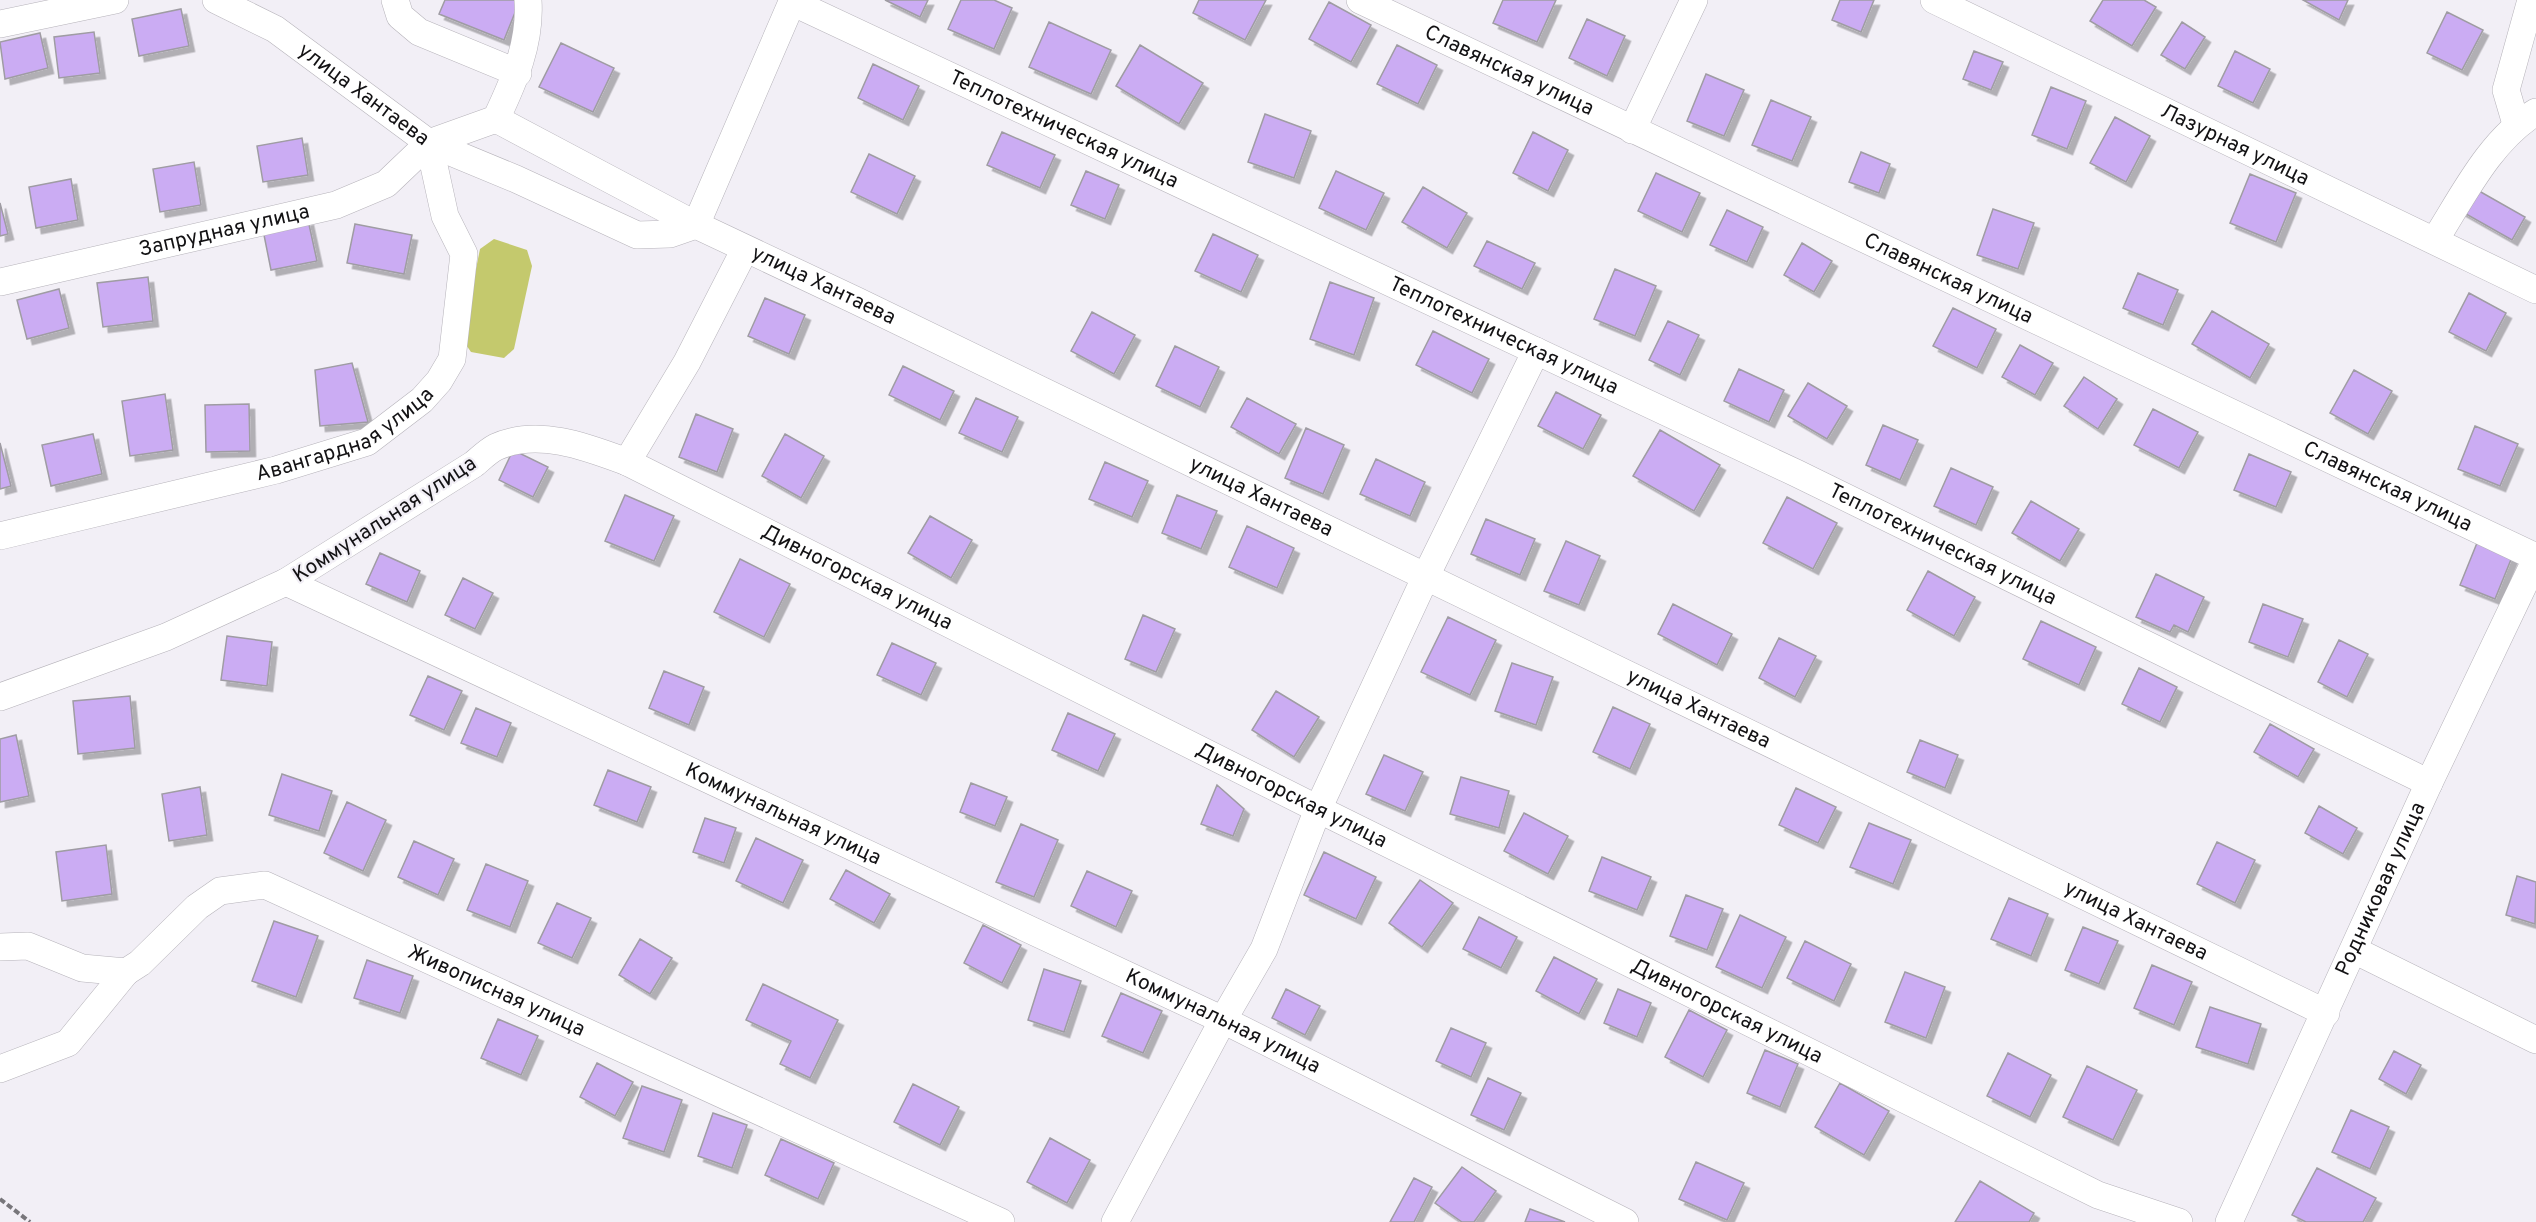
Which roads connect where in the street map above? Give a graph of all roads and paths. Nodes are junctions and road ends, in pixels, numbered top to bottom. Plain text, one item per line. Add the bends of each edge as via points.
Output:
1 (115, 0) edge
2 (216, 0) edge
3 (395, 0) edge
4 (528, 0) edge
5 (1360, 0) edge
6 (1694, 0) edge
7 (1934, 0) edge
8 (2531, 0) edge
9 (793, 1) edge
10 (0, 24) edge
11 (518, 73) junction
12 (2526, 118) edge
13 (496, 119) junction
14 (1632, 130) junction
15 (429, 143) junction
16 (696, 225) junction
17 (2436, 240) junction
18 (745, 249) junction
19 (0, 282) edge
20 (2536, 290) edge
21 (1536, 351) junction
22 (627, 462) junction
23 (0, 536) edge
24 (2536, 558) edge
25 (1426, 576) junction
26 (286, 582) junction
27 (0, 697) edge
28 (2429, 783) junction
29 (1318, 809) junction
30 (0, 947) edge
31 (2354, 950) junction
32 (126, 972) junction
33 (2326, 1013) junction
34 (1223, 1020) junction
35 (2536, 1040) edge
36 (0, 1069) edge
37 (0, 1199) edge
38 (30, 1222) edge
39 (1001, 1222) edge
40 (1115, 1222) edge
41 (1625, 1222) edge
42 (2179, 1222) edge
43 (2229, 1222) edge

1 - 10 street
2 - 15 street, улица Хантаева via 275,28
3 - 11 street via 400,16 419,32
4 - 11 street via 530,19
5 - 14 street, Славянская улица
6 - 14 street
7 - 17 street, Лазурная улица
8 - 12 street via 2506,90
9 - 16 street, Теплотехническая улица
9 - 21 street, Теплотехническая улица
11 - 13 street
12 - 17 street via 2474,178
13 - 15 street, улица Хантаева
13 - 16 street, улица Хантаева
14 - 24 street, Славянская улица
15 - 16 street via 637,235 669,234
15 - 19 street, Запрудная улица via 386,184 336,205
15 - 23 street, Авангардная улица via 445,216 464,254 452,359 423,400 368,442 276,470
16 - 18 street, улица Хантаева
17 - 20 street, Лазурная улица
18 - 22 street via 687,363
18 - 25 street, улица Хантаева
21 - 25 street
21 - 28 street, Теплотехническая улица via 1796,473
22 - 26 street, Коммунальная улица via 571,442 524,440 495,447
22 - 29 street, Дивногорская улица
24 - 28 street, Родниковая улица
25 - 29 street
25 - 33 street, улица Хантаева
26 - 27 street via 166,637
26 - 34 street, Коммунальная улица
28 - 31 street, Родниковая улица
29 - 34 street via 1264,949
29 - 42 street, Дивногорская улица via 2098,1195
30 - 32 street via 28,946 82,968
31 - 33 street, Родниковая улица
31 - 35 street
32 - 36 street, Живописная улица via 68,1043
32 - 39 street, Живописная улица via 220,891 264,885
33 - 43 street, Родниковая улица
34 - 40 street
34 - 41 street, Коммунальная улица
37 - 38 path

